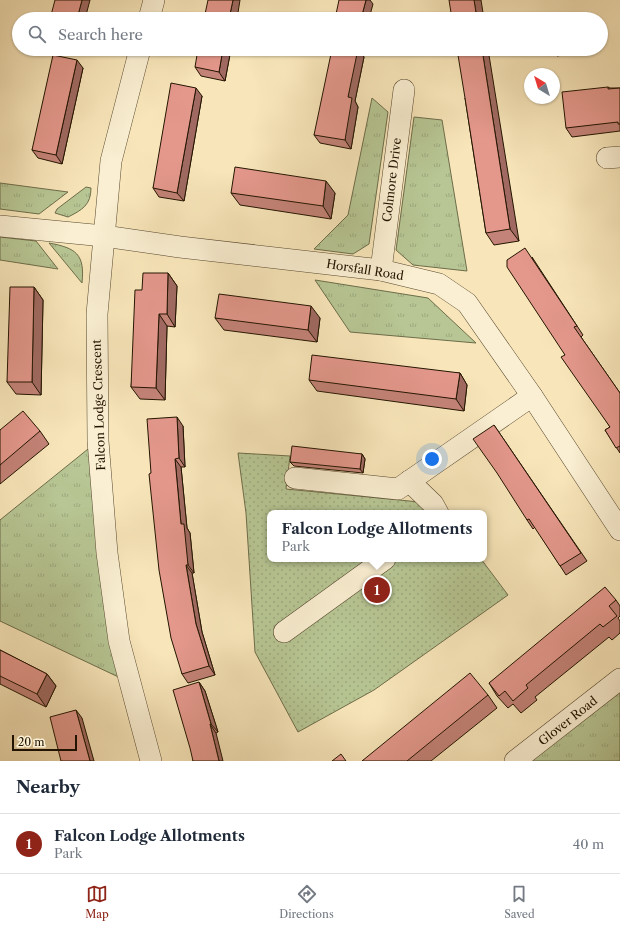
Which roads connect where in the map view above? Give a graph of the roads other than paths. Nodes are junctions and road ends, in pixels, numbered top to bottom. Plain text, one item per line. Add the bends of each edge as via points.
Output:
1 (154, 0) edge
2 (151, 12) edge
3 (138, 56) edge
4 (404, 90) dead end
5 (0, 226) edge
6 (104, 236) junction
7 (381, 270) junction
8 (532, 396) junction
9 (295, 478) dead end
10 (409, 481) junction
11 (436, 510) edge
12 (620, 530) edge
13 (382, 562) edge
14 (284, 632) dead end
15 (620, 679) edge
16 (151, 761) edge
17 (515, 761) edge

1 - 2 street
3 - 6 street, Falcon Lodge Crescent via 111,161
4 - 7 street, Colmore Drive
5 - 6 street, Horsfall Road
6 - 7 street, Horsfall Road
6 - 16 street, Falcon Lodge Crescent via 96,314 98,441 107,553 119,641
7 - 8 street, Horsfall Road via 439,284 467,303
8 - 10 street
8 - 12 street, Horsfall Road
9 - 10 street via 398,489
10 - 11 street
13 - 14 street
15 - 17 street, Glover Road

